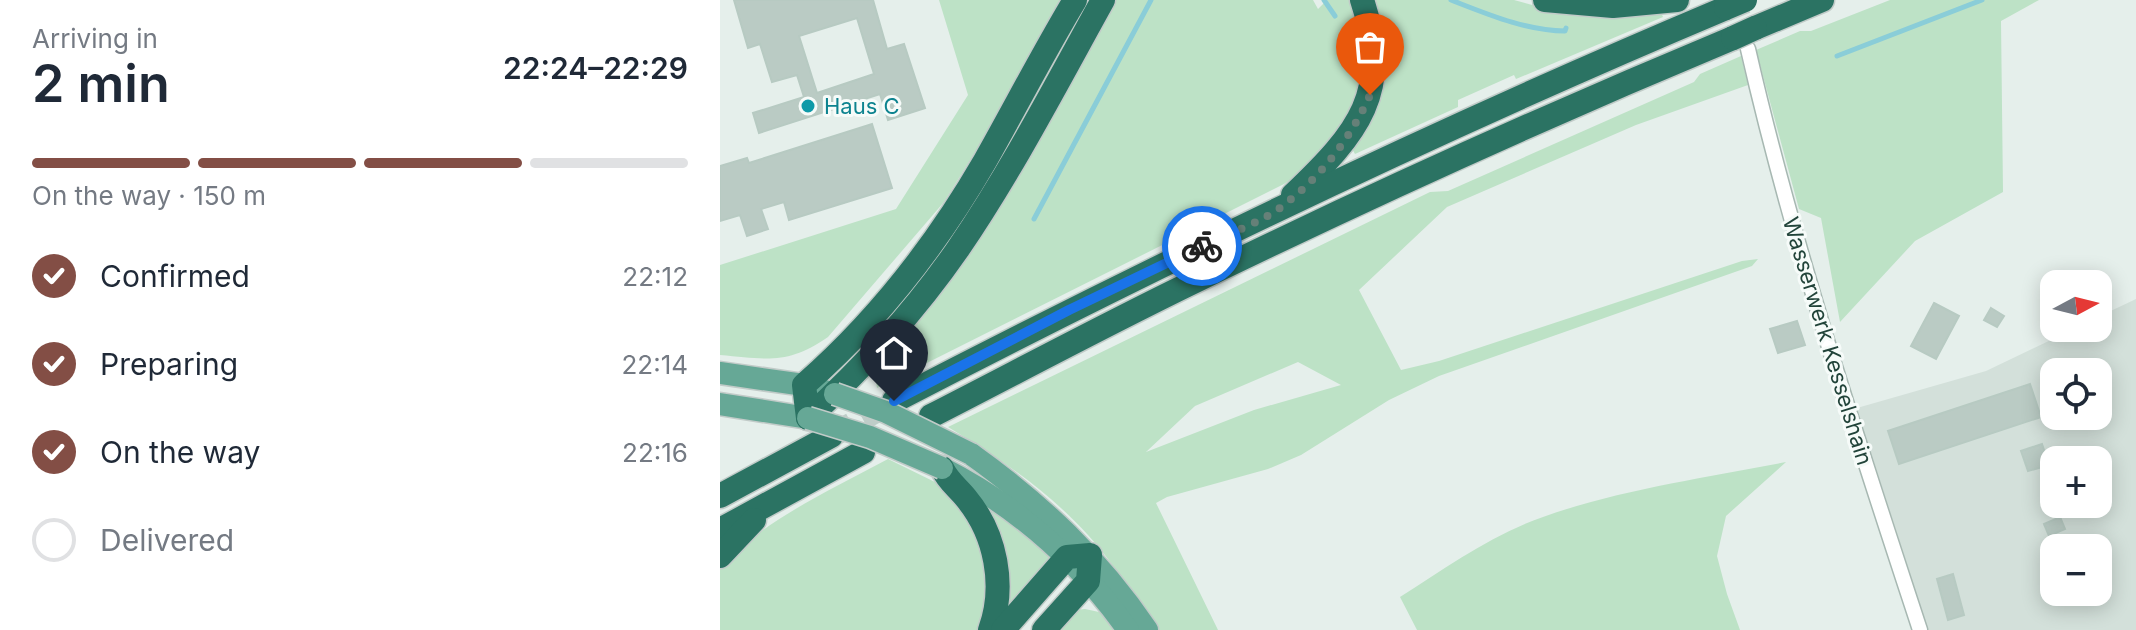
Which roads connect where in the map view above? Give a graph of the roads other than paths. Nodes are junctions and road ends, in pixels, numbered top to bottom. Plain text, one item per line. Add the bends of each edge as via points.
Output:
1 (1075, 0) edge
2 (1103, 0) edge
3 (1362, 0) edge
4 (1545, 0) edge
5 (1677, 0) edge
6 (1822, 0) edge
7 (1736, 4) edge
8 (1745, 38) junction
9 (1280, 208) junction
10 (720, 373) edge
11 (821, 390) junction
12 (894, 401) tunnel mouth
13 (720, 404) edge
14 (931, 416) dead end
15 (808, 418) junction
16 (831, 436) tunnel mouth
17 (863, 452) dead end
18 (942, 468) junction
19 (720, 496) edge
20 (776, 498) junction
21 (720, 530) edge
22 (720, 556) edge
23 (1078, 556) junction
24 (1088, 581) junction
25 (990, 630) edge
26 (1003, 630) edge
27 (1044, 630) edge
28 (1128, 630) edge
29 (1147, 630) edge
30 (1920, 630) edge

1 - 11 highway via 942,229 839,354
2 - 11 highway via 958,249 853,376
3 - 9 highway via 1373,32 1370,95 1356,126 1332,158
4 - 5 highway via 1613,6
6 - 8 highway
7 - 9 highway
8 - 14 highway via 1486,144 1183,287
8 - 30 street, Wasserwerk Kesselshain via 1787,209
9 - 12 highway
10 - 11 main road
11 - 15 highway
11 - 23 main road, bridge via 886,412 971,454 1017,487
13 - 15 main road
15 - 18 main road, bridge
16 - 19 highway
17 - 20 highway
18 - 23 main road
18 - 25 highway via 990,542 999,588
20 - 21 highway
20 - 22 highway
23 - 24 highway
23 - 26 highway
23 - 29 main road
24 - 27 highway
24 - 28 main road

